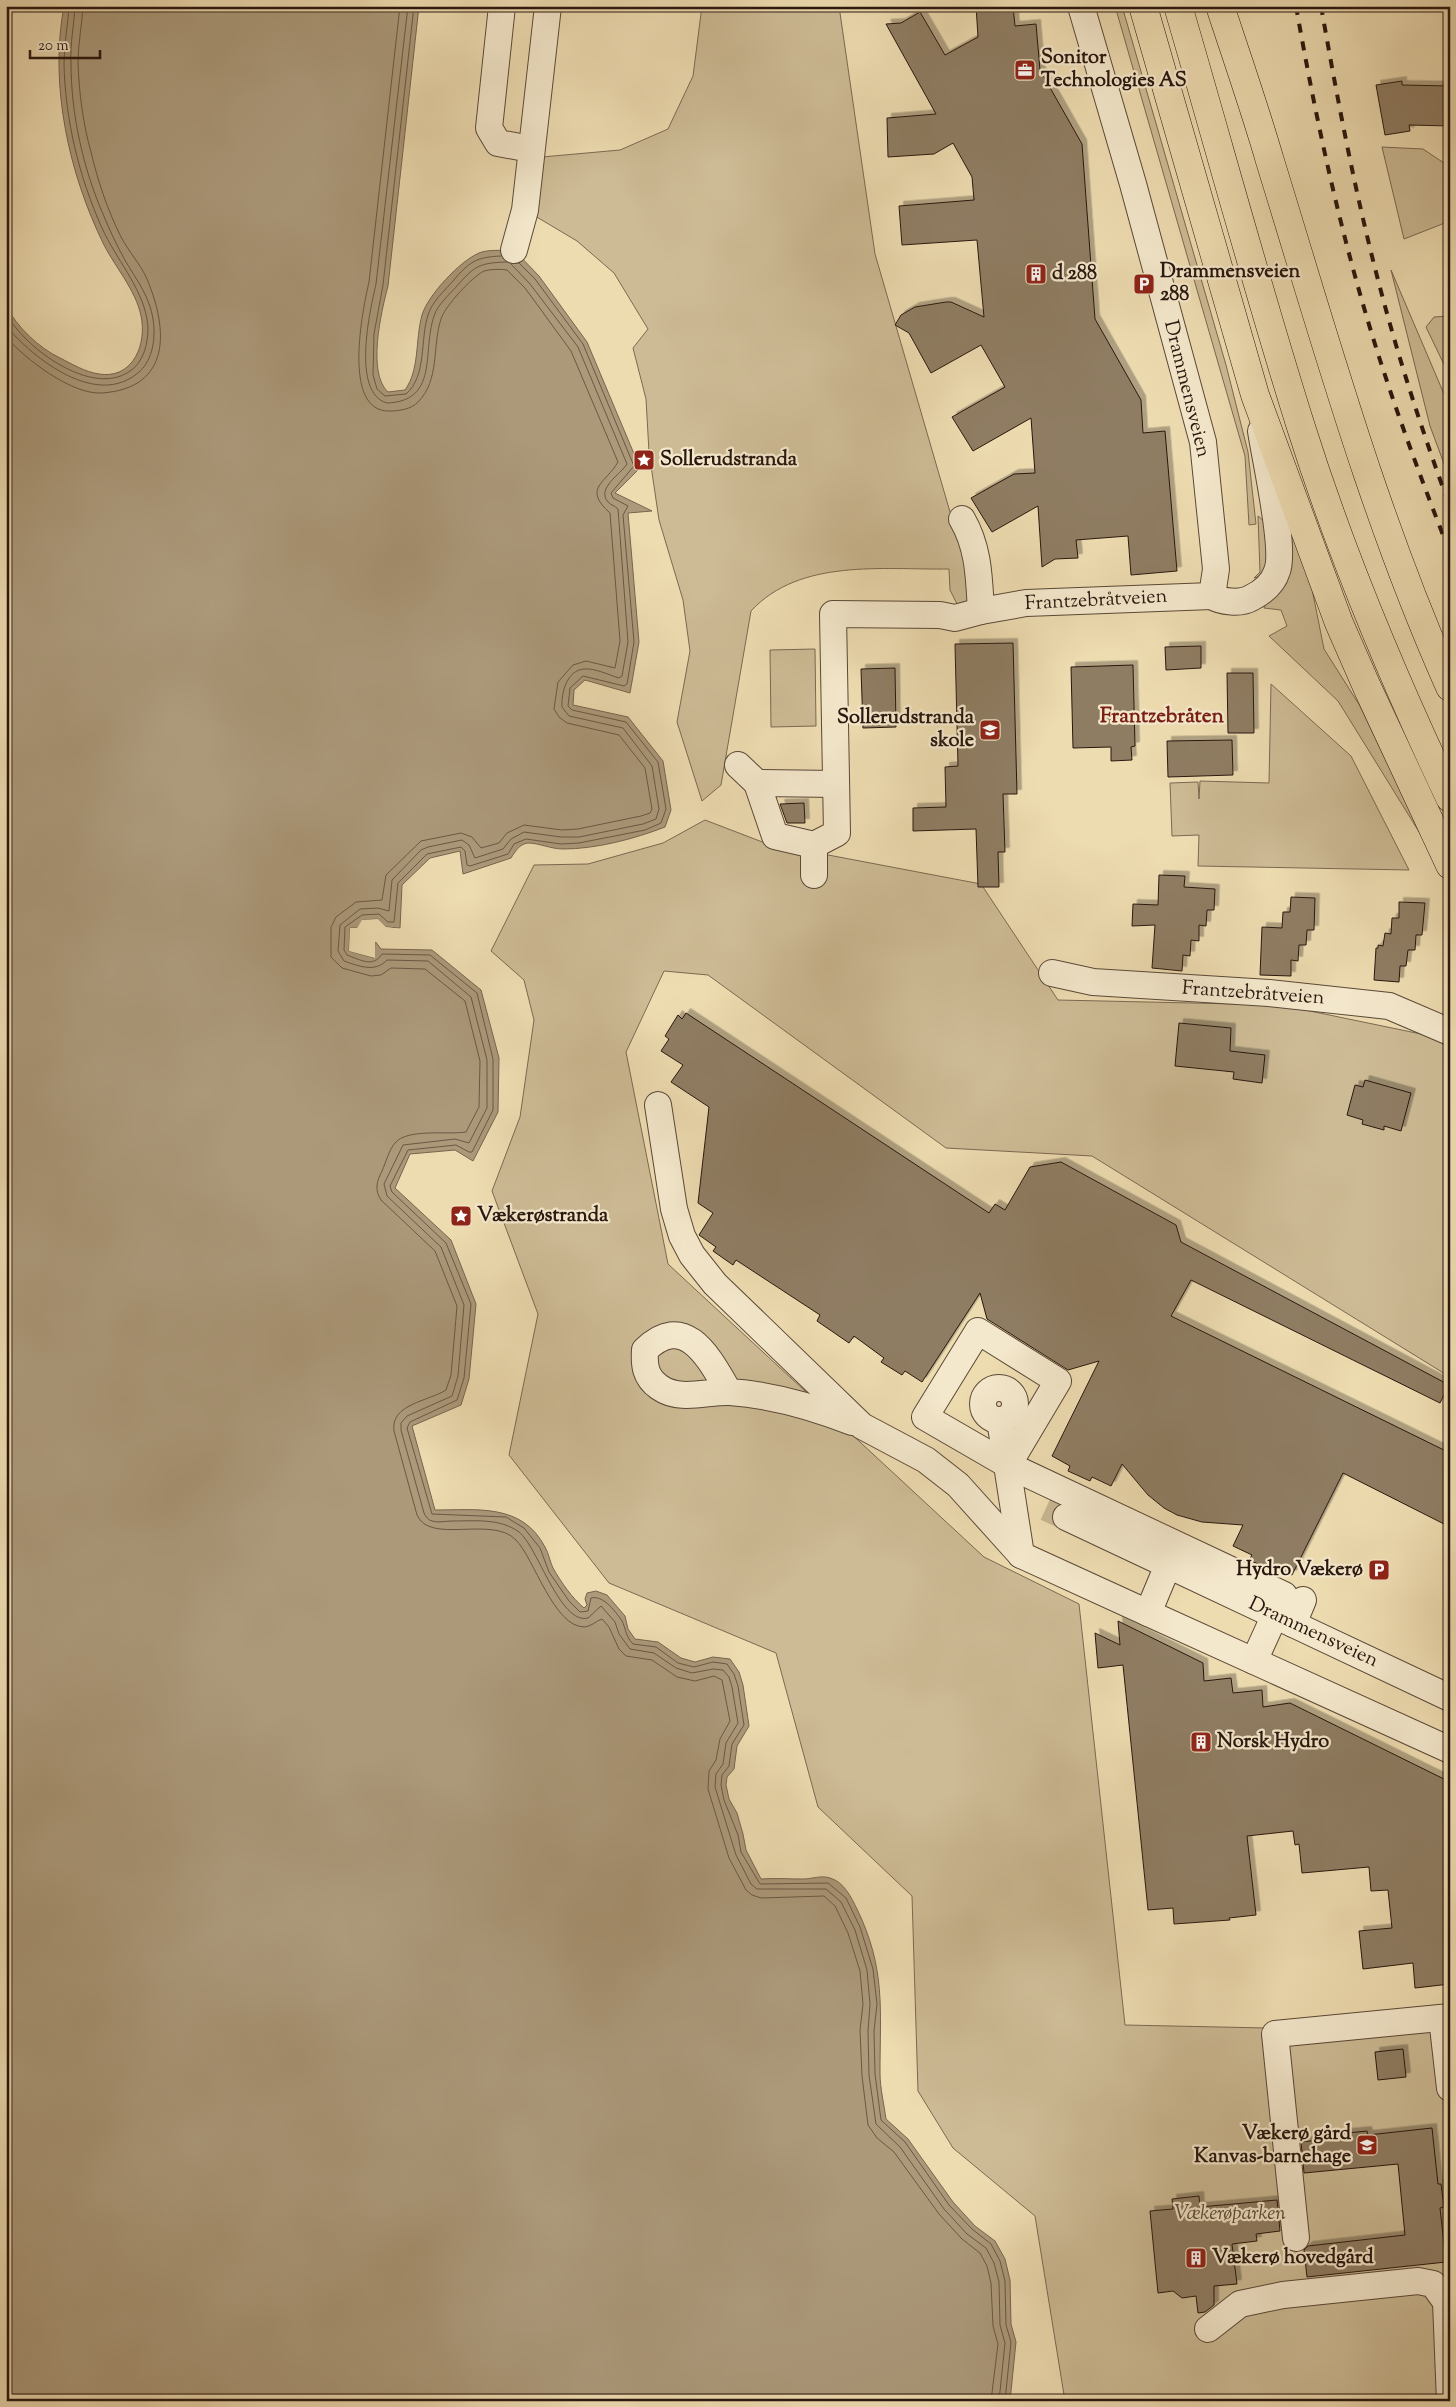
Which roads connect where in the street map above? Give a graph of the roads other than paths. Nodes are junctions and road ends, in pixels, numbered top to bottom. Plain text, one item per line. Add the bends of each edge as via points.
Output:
1 (502, 6) edge
2 (548, 6) edge
3 (1081, 6) edge
4 (1143, 6) edge
5 (1178, 6) edge
6 (1220, 6) edge
7 (531, 150) junction
8 (514, 250) dead end
9 (1255, 395) junction
10 (962, 519) dead end
11 (1212, 596) junction
12 (981, 610) junction
13 (1450, 687) edge
14 (738, 765) dead end
15 (758, 783) junction
16 (836, 784) junction
17 (1450, 798) edge
18 (814, 845) junction
19 (1450, 865) edge
20 (814, 875) dead end
21 (1052, 973) dead end
22 (1450, 1032) edge
23 (658, 1104) dead end
24 (729, 1392) dead end
25 (1000, 1420) dead end
26 (862, 1426) junction
27 (1008, 1465) junction
28 (1066, 1517) tunnel mouth
29 (1021, 1555) junction
30 (1168, 1565) junction
31 (1303, 1600) dead end
32 (1148, 1613) junction
33 (1284, 1620) junction
34 (1254, 1661) junction
35 (1450, 1698) edge
36 (1450, 1750) edge
37 (1446, 2017) edge
38 (1450, 2088) edge
39 (1296, 2238) dead end
40 (1448, 2299) edge
41 (1208, 2329) dead end
42 (1450, 2401) edge

1 - 7 street via 488,128 498,143
2 - 7 street
3 - 11 street, Drammensveien via 1133,184 1202,442 1216,569
4 - 9 highway
5 - 17 highway via 1310,455 1391,668
6 - 13 highway via 1366,476
7 - 8 street via 524,221
9 - 11 street via 1280,546 1278,570 1269,585 1248,600 1220,601
9 - 19 highway via 1339,623
10 - 12 street via 977,553
11 - 12 street, Frantzebråtveien via 1026,603
12 - 16 street, Frantzebråtveien via 954,618 940,614 833,614
14 - 15 street
15 - 16 street
15 - 18 street via 775,836
16 - 18 street via 837,833
18 - 20 street
21 - 22 street, Frantzebråtveien via 1093,982 1269,993 1389,1006
23 - 26 street via 674,1209 692,1255 715,1284
24 - 26 street via 806,1407
25 - 27 street
26 - 29 street via 926,1460 958,1485
27 - 27 street via 1058,1381 978,1332 925,1417
27 - 29 street
27 - 33 street via 1284,1595
28 - 30 street, Drammensveien
29 - 32 street
30 - 32 street
30 - 33 street, Drammensveien
31 - 33 street
32 - 34 street
33 - 34 street
33 - 35 street, Drammensveien
34 - 36 street
37 - 38 street
37 - 39 street via 1275,2034
40 - 41 street via 1433,2284 1418,2281 1283,2295 1240,2304
40 - 42 street

